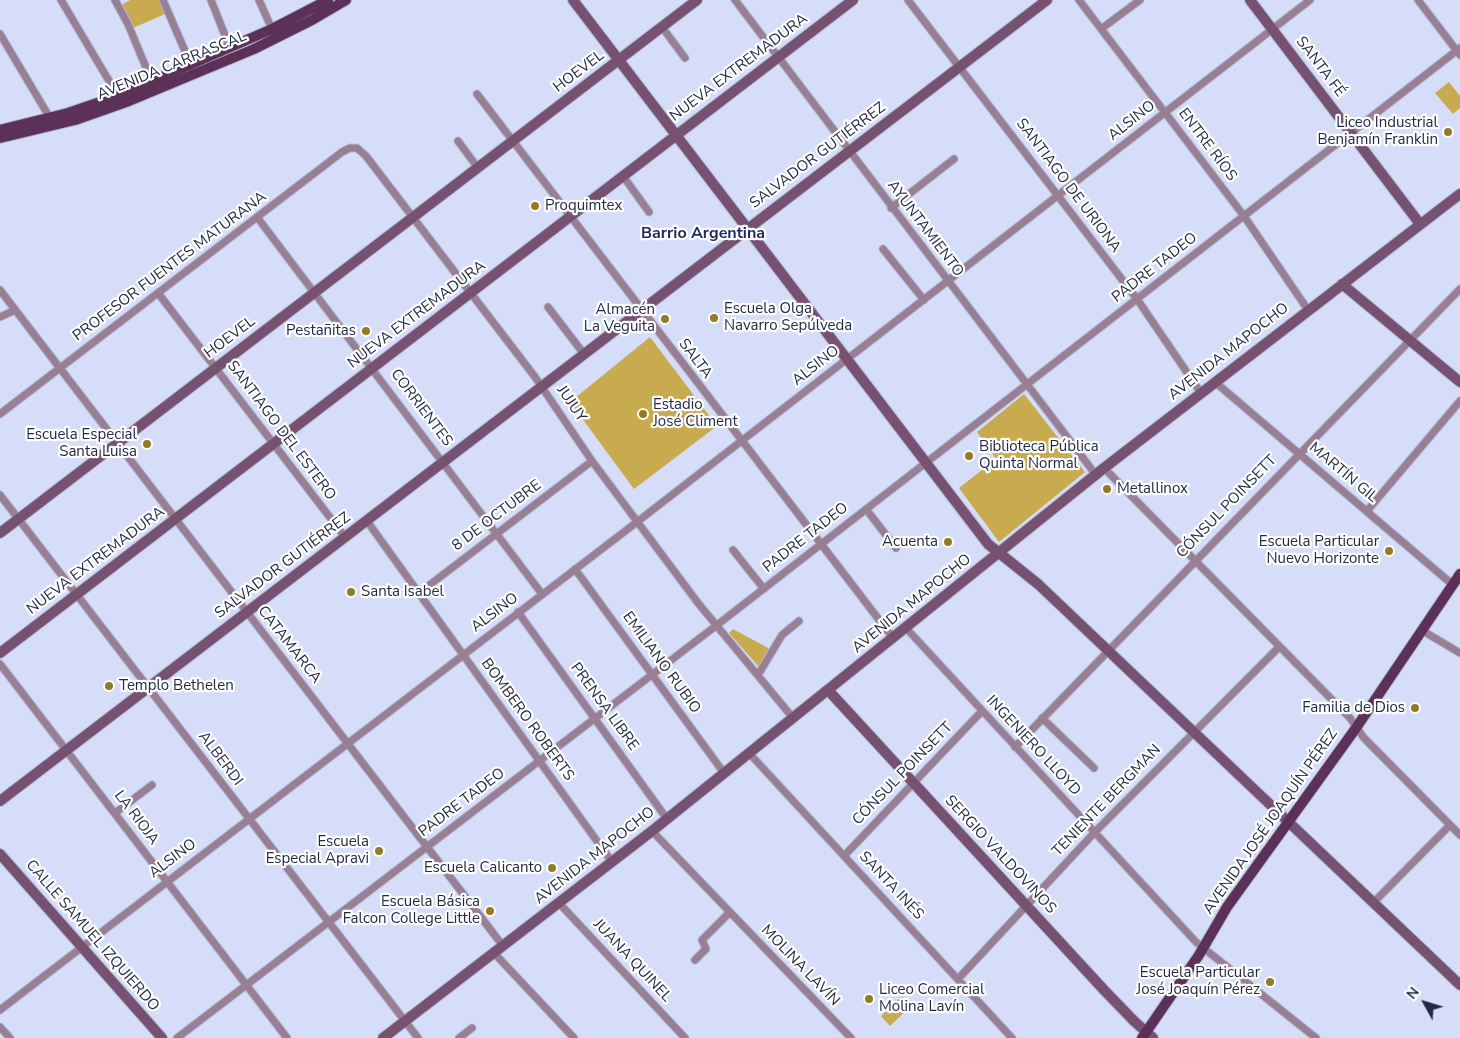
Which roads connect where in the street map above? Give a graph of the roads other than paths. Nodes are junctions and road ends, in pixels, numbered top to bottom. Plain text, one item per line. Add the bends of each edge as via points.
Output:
1 (61, 0) edge
2 (114, 0) edge
3 (163, 0) edge
4 (211, 0) edge
5 (259, 0) edge
6 (346, 0) edge
7 (573, 0) edge
8 (697, 0) edge
9 (735, 0) edge
10 (853, 0) edge
11 (908, 0) edge
12 (1047, 0) edge
13 (1078, 0) edge
14 (1140, 0) edge
15 (1250, 0) edge
16 (1310, 0) edge
17 (1418, 0) edge
18 (324, 4) edge
19 (662, 27) junction
20 (1101, 29) junction
21 (1272, 29) junction
22 (272, 30) junction
23 (0, 34) edge
24 (230, 48) junction
25 (1459, 51) edge
26 (685, 58) dead end
27 (778, 58) junction
28 (619, 60) junction
29 (191, 65) junction
30 (960, 67) junction
31 (152, 82) junction
32 (477, 94) dead end
33 (118, 96) junction
34 (1165, 112) junction
35 (50, 118) junction
36 (0, 130) edge
37 (1351, 133) junction
38 (676, 135) junction
39 (0, 138) edge
40 (458, 141) dead end
41 (513, 141) junction
42 (360, 149) joint
43 (849, 152) junction
44 (954, 159) dead end
45 (478, 168) junction
46 (623, 176) junction
47 (1460, 194) edge
48 (1058, 196) junction
49 (891, 208) junction
50 (649, 212) dead end
51 (1244, 216) junction
52 (257, 217) junction
53 (414, 217) junction
54 (570, 217) junction
55 (1420, 224) junction
56 (748, 229) junction
57 (883, 249) dead end
58 (948, 281) junction
59 (1342, 284) junction
60 (1460, 289) edge
61 (0, 290) edge
62 (315, 292) junction
63 (471, 292) junction
64 (158, 293) junction
65 (1137, 299) junction
66 (924, 300) junction
67 (548, 307) dead end
68 (15, 310) junction
69 (1308, 310) junction
70 (641, 311) junction
71 (0, 317) edge
72 (1409, 340) junction
73 (584, 354) junction
74 (847, 360) junction
75 (216, 368) junction
76 (372, 368) junction
77 (60, 369) junction
78 (1214, 382) junction
79 (1460, 382) edge
80 (1027, 384) junction
81 (541, 387) junction
82 (1201, 393) junction
83 (1460, 401) edge
84 (0, 414) edge
85 (741, 442) junction
86 (117, 444) junction
87 (273, 444) junction
88 (1298, 453) junction
89 (592, 461) junction
90 (444, 462) junction
91 (926, 463) junction
92 (1100, 471) junction
93 (0, 495) edge
94 (866, 509) junction
95 (1367, 512) junction
96 (18, 519) junction
97 (175, 519) junction
98 (367, 521) junction
99 (637, 522) junction
100 (0, 533) edge
101 (497, 533) junction
102 (345, 537) junction
103 (821, 545) junction
104 (896, 548) dead end
105 (733, 550) dead end
106 (1000, 552) junction
107 (1195, 560) junction
108 (576, 569) junction
109 (1460, 574) edge
110 (1453, 585) junction
111 (764, 589) junction
112 (419, 593) junction
113 (77, 594) junction
114 (542, 594) junction
115 (518, 612) junction
116 (247, 613) junction
117 (799, 621) dead end
118 (717, 625) junction
119 (906, 628) junction
120 (1423, 631) junction
121 (893, 638) junction
122 (1279, 646) junction
123 (1108, 650) junction
124 (0, 653) edge
125 (1460, 653) edge
126 (463, 654) junction
127 (0, 664) edge
128 (652, 675) junction
129 (758, 675) junction
130 (148, 688) junction
131 (828, 690) junction
132 (982, 711) junction
133 (595, 718) junction
134 (793, 718) junction
135 (1042, 718) junction
136 (1356, 728) junction
137 (1194, 732) junction
138 (347, 743) junction
139 (1015, 746) junction
140 (67, 750) junction
141 (749, 753) junction
142 (539, 761) junction
143 (1094, 768) dead end
144 (724, 773) junction
145 (914, 783) junction
146 (152, 785) dead end
147 (0, 801) edge
148 (115, 813) junction
149 (248, 819) junction
150 (667, 819) junction
151 (1289, 821) junction
152 (1450, 824) junction
153 (652, 831) junction
154 (1094, 833) junction
155 (1460, 835) edge
156 (426, 847) junction
157 (0, 854) edge
158 (844, 856) junction
159 (612, 862) junction
160 (167, 881) junction
161 (1374, 902) junction
162 (559, 903) junction
163 (1026, 905) junction
164 (730, 912) junction
165 (328, 922) junction
166 (81, 946) junction
167 (503, 946) junction
168 (1203, 948) junction
169 (494, 953) junction
170 (695, 960) dead end
171 (958, 979) junction
172 (246, 985) junction
173 (1460, 985) edge
174 (0, 1010) edge
175 (405, 1021) junction
176 (0, 1027) edge
177 (472, 1028) dead end
178 (1147, 1036) edge
179 (10, 1038) edge
180 (162, 1038) edge
181 (176, 1038) edge
182 (287, 1038) edge
183 (383, 1038) edge
184 (418, 1038) edge
185 (459, 1038) edge
186 (574, 1038) edge
187 (685, 1038) edge
188 (851, 1038) edge
189 (1012, 1038) edge
190 (1316, 1038) edge

1 - 33 street
2 - 31 street via 128,24
3 - 29 street
4 - 24 street
5 - 22 street
6 - 18 main road, AVENIDA CARRASCAL
7 - 28 main road
8 - 19 main road, HOEVEL
9 - 27 street, AYUNTAMIENTO
10 - 27 main road, NUEVA EXTREMADURA
11 - 30 street, SANTIAGO DE URIONA
12 - 30 main road, SALVADOR GUTIÉRREZ
13 - 20 street, ENTRE RÍOS
14 - 20 street
15 - 21 main road, SANTA FÉ
16 - 21 street, ALSINO
17 - 25 street
18 - 22 main road, AVENIDA CARRASCAL
18 - 39 main road, AVENIDA CARRASCAL via 254,49 129,101 75,120
19 - 26 street
19 - 28 main road, HOEVEL
20 - 34 street, ENTRE RÍOS
21 - 34 street, ALSINO
21 - 37 main road, SANTA FÉ
22 - 24 main road, AVENIDA CARRASCAL
23 - 35 street
24 - 29 main road, AVENIDA CARRASCAL
25 - 37 street, PADRE TADEO
27 - 38 main road, NUEVA EXTREMADURA
27 - 43 street, AYUNTAMIENTO
28 - 38 main road
28 - 41 main road, HOEVEL
29 - 31 main road, AVENIDA CARRASCAL
30 - 43 main road, SALVADOR GUTIÉRREZ
30 - 48 street, SANTIAGO DE URIONA
31 - 33 main road, AVENIDA CARRASCAL
32 - 41 street, SALTA
33 - 35 main road, AVENIDA CARRASCAL
34 - 48 street, ALSINO
34 - 51 street, ENTRE RÍOS
35 - 36 main road, AVENIDA CARRASCAL
37 - 51 street, PADRE TADEO
37 - 55 main road, SANTA FÉ
38 - 46 main road, NUEVA EXTREMADURA
38 - 56 main road
40 - 45 street
41 - 45 main road, HOEVEL
41 - 54 street, SALTA
42 - 52 street, PROFESOR FUENTES MATURANA via 350,148 342,152
42 - 53 street, JUJUY
43 - 49 street, AYUNTAMIENTO
43 - 56 main road, SALVADOR GUTIÉRREZ
44 - 49 street
45 - 53 main road, HOEVEL
46 - 50 street
46 - 54 main road, NUEVA EXTREMADURA
47 - 55 main road, AVENIDA MAPOCHO
48 - 58 street, ALSINO
48 - 65 street, SANTIAGO DE URIONA
49 - 58 street, AYUNTAMIENTO
51 - 65 street, PADRE TADEO
51 - 69 street, ENTRE RÍOS
52 - 62 street, CORRIENTES
52 - 64 street, PROFESOR FUENTES MATURANA
53 - 62 main road, HOEVEL
53 - 63 street, JUJUY
54 - 63 main road, NUEVA EXTREMADURA
54 - 70 street, SALTA
55 - 59 main road, AVENIDA MAPOCHO
56 - 70 main road, SALVADOR GUTIÉRREZ
56 - 74 main road
57 - 66 street
58 - 66 street, ALSINO
58 - 80 street, AYUNTAMIENTO
59 - 69 main road, AVENIDA MAPOCHO
59 - 72 main road
60 - 72 street, CÓNSUL POINSETT
61 - 68 street, CATAMARCA
62 - 75 main road, HOEVEL
62 - 76 street, CORRIENTES
63 - 76 main road, NUEVA EXTREMADURA
63 - 81 street, JUJUY
64 - 75 street, SANTIAGO DEL ESTERO
64 - 77 street, PROFESOR FUENTES MATURANA
65 - 80 street, PADRE TADEO
65 - 82 street, SANTIAGO DE URIONA
66 - 74 street, ALSINO
67 - 73 street
68 - 71 street
68 - 77 street, CATAMARCA
69 - 78 main road, AVENIDA MAPOCHO
70 - 73 main road, SALVADOR GUTIÉRREZ
70 - 85 street, SALTA
72 - 79 main road
72 - 88 street, CÓNSUL POINSETT
73 - 81 main road, SALVADOR GUTIÉRREZ
74 - 85 street, ALSINO
74 - 91 main road
75 - 86 main road, HOEVEL
75 - 87 street, SANTIAGO DEL ESTERO
76 - 87 main road, NUEVA EXTREMADURA
76 - 90 street, CORRIENTES
77 - 84 street, PROFESOR FUENTES MATURANA
77 - 86 street, CATAMARCA
78 - 82 main road, AVENIDA MAPOCHO
78 - 88 street, MARTÍN GIL
80 - 91 street, PADRE TADEO
80 - 92 street, AYUNTAMIENTO
81 - 89 street, JUJUY
81 - 90 main road, SALVADOR GUTIÉRREZ
82 - 92 main road, AVENIDA MAPOCHO
83 - 95 street
85 - 99 street, ALSINO
85 - 103 street, SALTA
86 - 96 main road, HOEVEL
86 - 97 street, CATAMARCA
87 - 97 main road, NUEVA EXTREMADURA
87 - 102 street, SANTIAGO DEL ESTERO
88 - 95 street, MARTÍN GIL
88 - 107 street, CÓNSUL POINSETT
89 - 99 street, JUJUY
89 - 101 street, 8 DE OCTUBRE
90 - 98 main road, SALVADOR GUTIÉRREZ
90 - 101 street, CORRIENTES
91 - 94 street, PADRE TADEO
91 - 106 main road via 984,540
92 - 106 main road, AVENIDA MAPOCHO
92 - 107 street, AYUNTAMIENTO
93 - 96 street, ALBERDI
94 - 103 street, PADRE TADEO
94 - 104 street, PADRE TADEO
95 - 110 street, MARTÍN GIL
96 - 100 main road, HOEVEL
96 - 113 street, ALBERDI
97 - 113 main road, NUEVA EXTREMADURA
97 - 116 street, CATAMARCA
98 - 102 main road, SALVADOR GUTIÉRREZ
98 - 112 street, BOMBERO ROBERTS
99 - 108 street, ALSINO
99 - 118 street, JUJUY
101 - 112 street, 8 DE OCTUBRE
101 - 114 street, CORRIENTES
102 - 116 main road, SALVADOR GUTIÉRREZ
103 - 111 street, PADRE TADEO
103 - 121 street, SALTA
105 - 111 street, PADRE TADEO
106 - 119 main road, AVENIDA MAPOCHO
106 - 123 main road
107 - 122 street, AYUNTAMIENTO
107 - 123 street, CÓNSUL POINSETT
108 - 114 street, ALSINO
108 - 128 street, EMILIANO RUBIO
109 - 110 main road, AVENIDA JOSÉ JOAQUÍN PÉREZ
110 - 120 main road, AVENIDA JOSÉ JOAQUÍN PÉREZ
111 - 118 street, PADRE TADEO
112 - 126 street, BOMBERO ROBERTS
113 - 124 main road, NUEVA EXTREMADURA
113 - 130 street, ALBERDI
114 - 115 street, ALSINO
115 - 126 street, ALSINO
115 - 133 street, PRENSA LIBRE
116 - 130 main road, SALVADOR GUTIÉRREZ
116 - 138 street, CATAMARCA
117 - 129 street via 782,635
118 - 128 street, PADRE TADEO
118 - 129 street, JUJUY
119 - 121 main road, AVENIDA MAPOCHO
119 - 132 street, INGENIERO LLOYD
120 - 125 street
120 - 136 main road, AVENIDA JOSÉ JOAQUÍN PÉREZ
121 - 131 main road, AVENIDA MAPOCHO
122 - 136 street, AYUNTAMIENTO
122 - 137 street, TENIENTE BERGMAN
123 - 135 street, CÓNSUL POINSETT
123 - 137 main road
126 - 138 street, ALSINO
126 - 142 street, BOMBERO ROBERTS
127 - 140 street, LA RIOJA
128 - 133 street, PADRE TADEO
128 - 144 street, EMILIANO RUBIO
129 - 134 street, JUJUY
130 - 140 main road, SALVADOR GUTIÉRREZ
130 - 149 street, ALBERDI
131 - 134 main road, AVENIDA MAPOCHO
131 - 145 main road, SERGIO VALDOVINOS
132 - 139 street, INGENIERO LLOYD
132 - 145 street, CÓNSUL POINSETT
133 - 142 street, PADRE TADEO
133 - 150 street, PRENSA LIBRE
134 - 141 main road, AVENIDA MAPOCHO
135 - 139 street, CÓNSUL POINSETT
135 - 143 street
136 - 151 main road, AVENIDA JOSÉ JOAQUÍN PÉREZ
136 - 152 street, AYUNTAMIENTO
137 - 151 main road
137 - 154 street, TENIENTE BERGMAN
138 - 149 street, ALSINO
138 - 156 street, CATAMARCA
139 - 154 street, INGENIERO LLOYD
140 - 147 main road, SALVADOR GUTIÉRREZ
140 - 148 street, LA RIOJA
141 - 144 main road, AVENIDA MAPOCHO
141 - 158 street, SANTA INÉS
142 - 156 street, PADRE TADEO
142 - 159 street, BOMBERO ROBERTS
144 - 150 main road, AVENIDA MAPOCHO
145 - 158 street, CÓNSUL POINSETT
145 - 163 main road, SERGIO VALDOVINOS
146 - 148 street
148 - 160 street, LA RIOJA
149 - 160 street, ALSINO
149 - 165 street, ALBERDI
150 - 153 main road, AVENIDA MAPOCHO
151 - 161 main road
151 - 168 main road, AVENIDA JOSÉ JOAQUÍN PÉREZ
152 - 155 street, AYUNTAMIENTO
152 - 161 street
153 - 159 main road, AVENIDA MAPOCHO
153 - 164 street, MOLINA LAVÍN
154 - 163 street, TENIENTE BERGMAN
154 - 168 street, INGENIERO LLOYD
156 - 165 street, PADRE TADEO
156 - 167 street, CATAMARCA
157 - 166 main road, CALLE SAMUEL IZQUIERDO
158 - 171 street, SANTA INÉS
159 - 162 main road, AVENIDA MAPOCHO
160 - 166 street, ALSINO
160 - 172 street, LA RIOJA
161 - 173 main road
162 - 167 main road, AVENIDA MAPOCHO
162 - 187 street, JUANA QUINEL
163 - 171 street, TENIENTE BERGMAN
163 - 178 main road, SERGIO VALDOVINOS
164 - 170 street via 702,940 706,949
164 - 188 street, MOLINA LAVÍN
165 - 172 street, PADRE TADEO
165 - 175 street, ALBERDI
166 - 174 street, ALSINO
166 - 180 main road, CALLE SAMUEL IZQUIERDO
167 - 169 main road, AVENIDA MAPOCHO
168 - 178 main road, AVENIDA JOSÉ JOAQUÍN PÉREZ
168 - 190 street, INGENIERO LLOYD
169 - 175 main road, AVENIDA MAPOCHO
169 - 186 street
171 - 189 street, SANTA INÉS
172 - 181 street, PADRE TADEO
172 - 182 street, LA RIOJA
175 - 183 main road, AVENIDA MAPOCHO
175 - 184 street, ALBERDI
176 - 179 street
177 - 185 street

